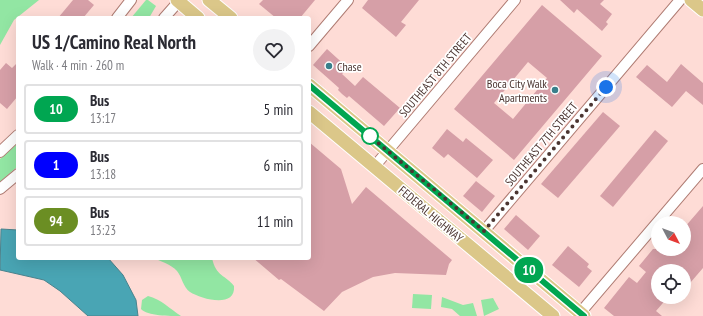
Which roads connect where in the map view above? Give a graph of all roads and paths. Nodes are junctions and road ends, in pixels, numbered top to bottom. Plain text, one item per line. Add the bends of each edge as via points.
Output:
1 (131, 0) edge
2 (209, 0) edge
3 (348, 0) edge
4 (515, 0) edge
5 (680, 0) edge
6 (691, 0) edge
7 (179, 1) edge
8 (703, 10) edge
9 (119, 16) edge
10 (166, 16) edge
11 (196, 16) edge
12 (229, 16) edge
13 (311, 44) edge
14 (311, 87) edge
15 (311, 114) edge
16 (16, 137) edge
17 (388, 151) junction
18 (0, 152) edge
19 (374, 167) junction
20 (703, 169) edge
21 (16, 176) edge
22 (0, 189) edge
23 (484, 231) junction
24 (582, 315) edge
25 (553, 316) edge

1 - 9 street
2 - 12 main road
3 - 13 street
4 - 17 street, SOUTHEAST 8TH STREET
5 - 23 street, SOUTHEAST 7TH STREET
6 - 8 main road
7 - 10 street
7 - 11 main road
14 - 17 main road, FEDERAL HIGHWAY
15 - 19 main road, FEDERAL HIGHWAY
16 - 18 street
17 - 19 street, SOUTHEAST 8TH STREET
17 - 23 main road, FEDERAL HIGHWAY
19 - 25 main road, FEDERAL HIGHWAY
20 - 24 street
21 - 22 street
23 - 24 main road, FEDERAL HIGHWAY

